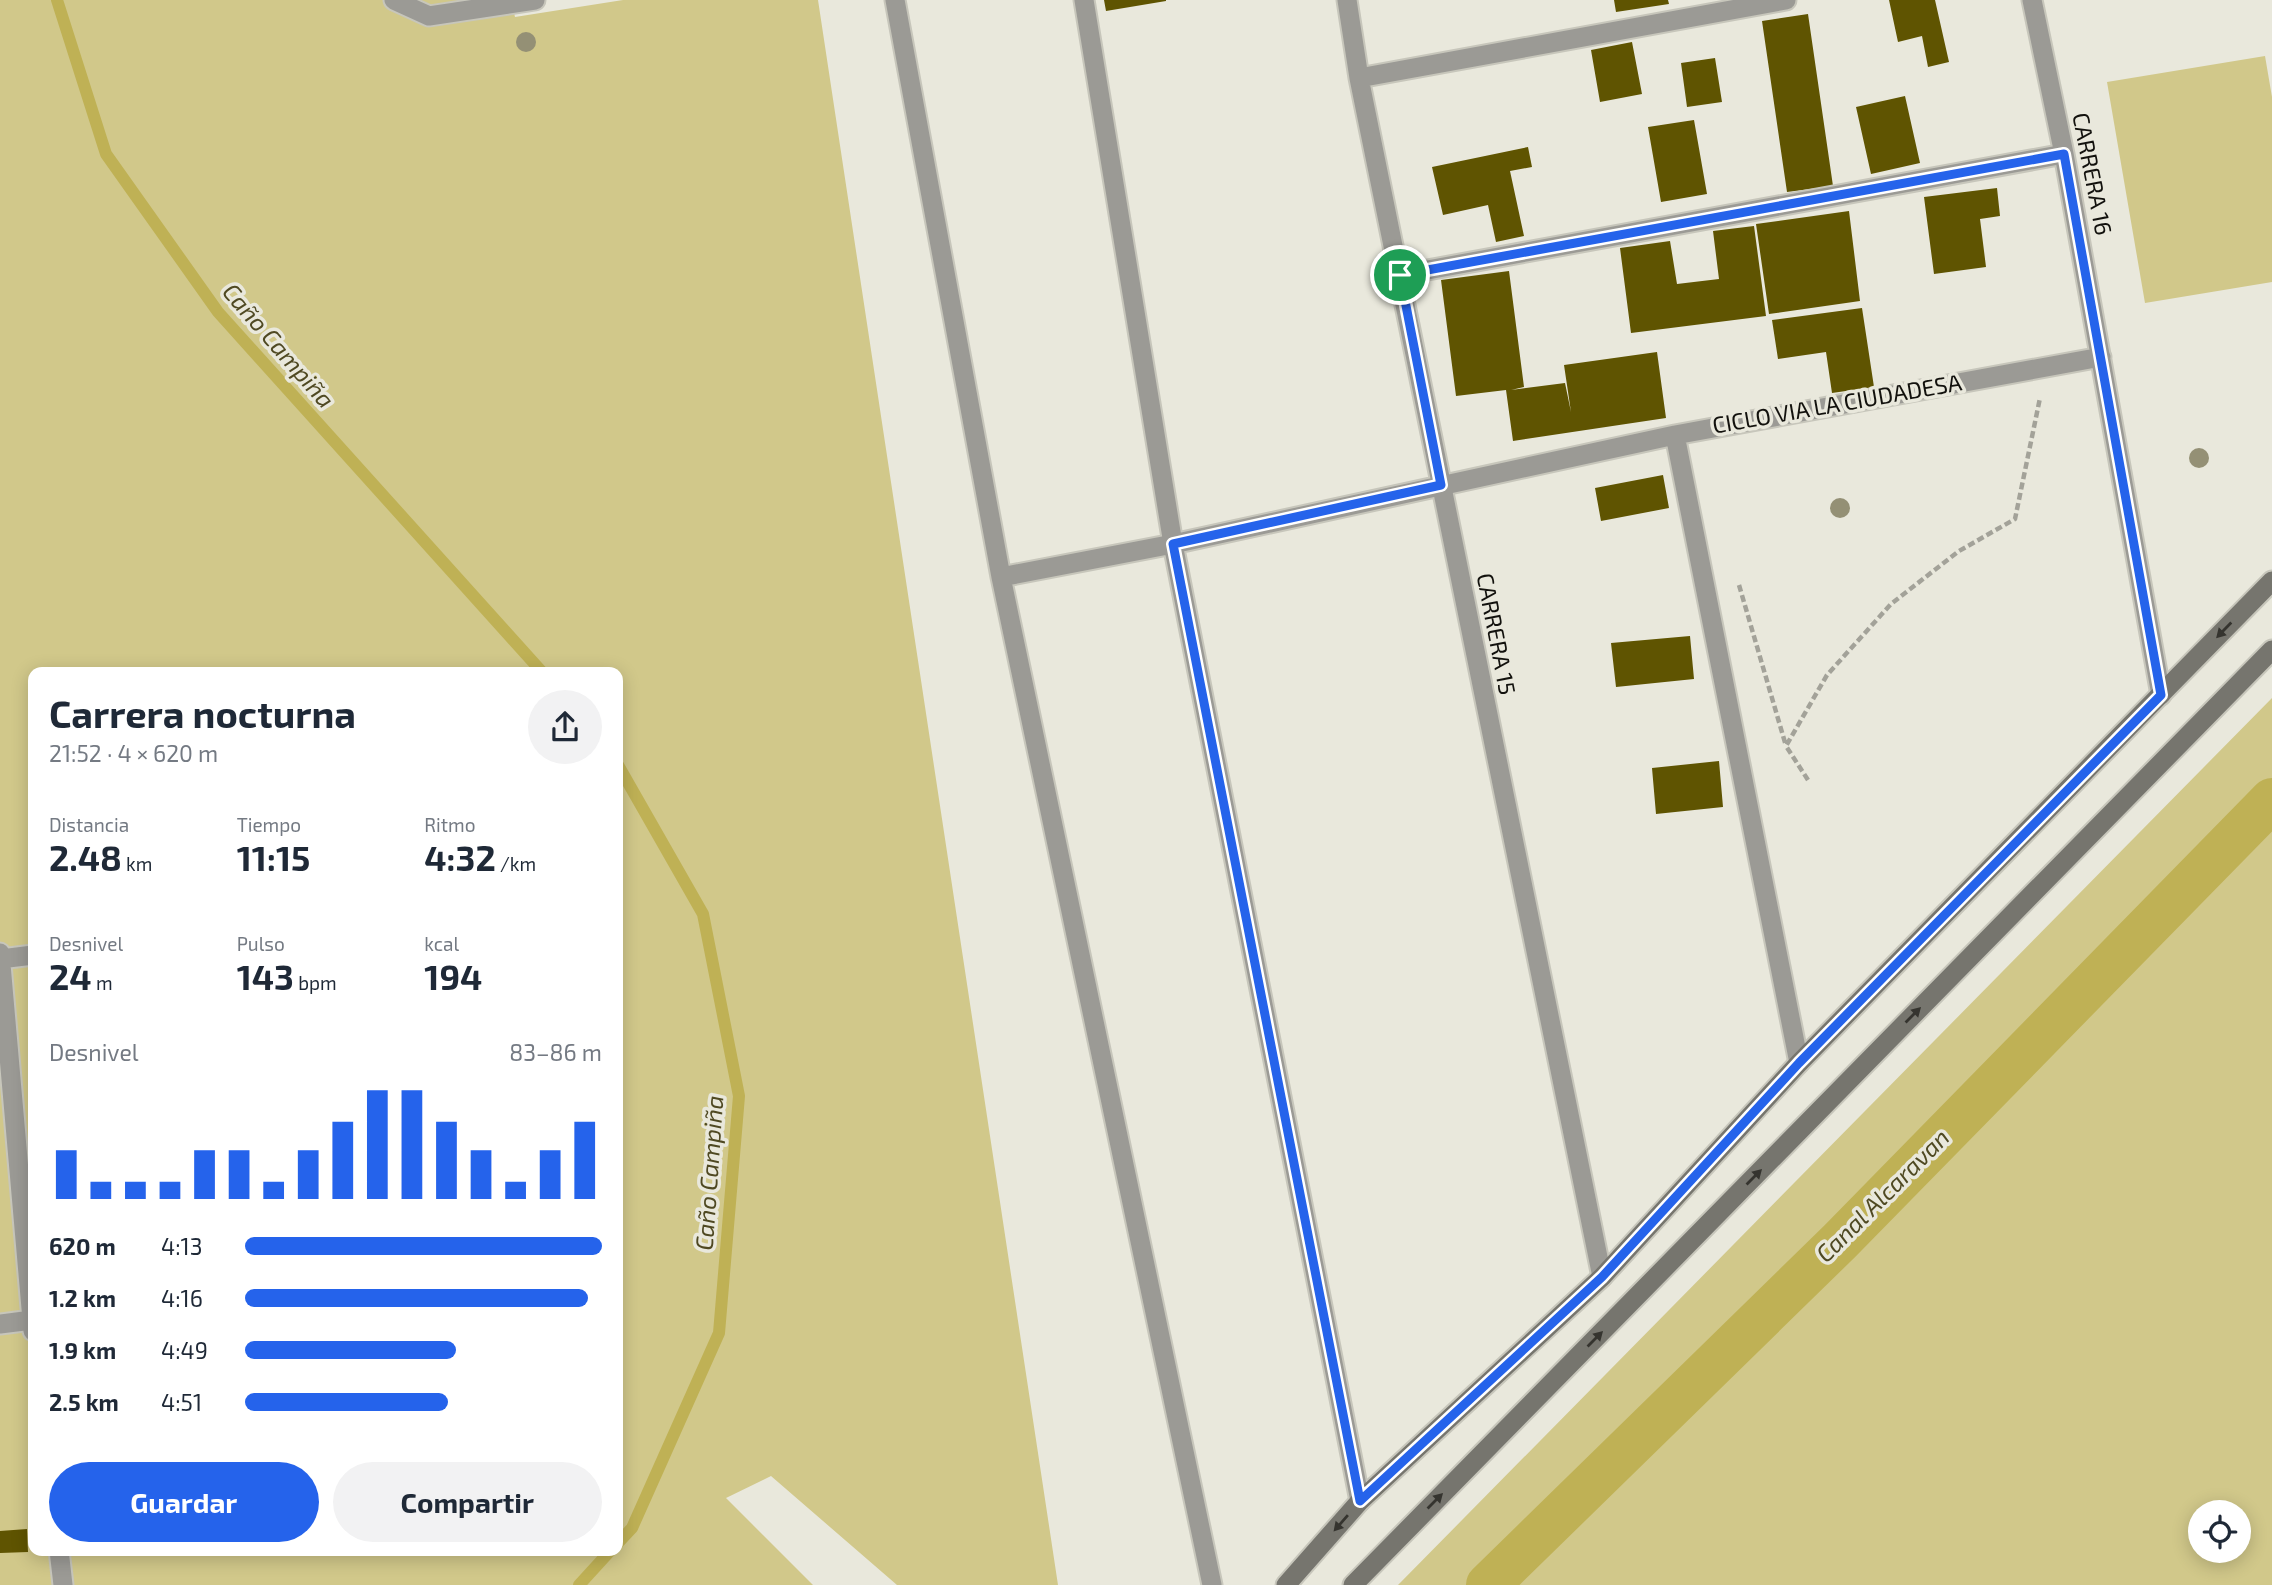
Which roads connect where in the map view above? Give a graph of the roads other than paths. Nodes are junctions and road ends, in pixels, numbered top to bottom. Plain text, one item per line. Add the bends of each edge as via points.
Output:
1 (394, 0) edge
2 (895, 0) edge
3 (1084, 0) edge
4 (1347, 0) edge
5 (1786, 0) edge
6 (2032, 0) edge
7 (525, 1) edge
8 (1359, 78) junction
9 (2064, 154) junction
10 (1400, 275) junction
11 (2101, 357) junction
12 (1675, 435) junction
13 (1441, 485) junction
14 (1173, 544) junction
15 (1001, 577) junction
16 (2272, 581) edge
17 (2272, 650) edge
18 (2161, 695) junction
19 (0, 953) edge
20 (28, 956) edge
21 (0, 959) edge
22 (1799, 1063) junction
23 (6, 1100) edge
24 (1602, 1277) junction
25 (28, 1283) edge
26 (0, 1324) edge
27 (28, 1325) edge
28 (1360, 1501) junction
29 (60, 1556) edge
30 (63, 1585) edge
31 (1212, 1585) edge
32 (1286, 1585) edge
33 (1353, 1585) edge

1 - 7 street via 429,16
2 - 15 street
3 - 14 street
4 - 8 street, CARRERA 15
5 - 8 street
6 - 9 street, CARRERA 16
8 - 10 street, CARRERA 15
9 - 10 street
9 - 11 street, CARRERA 16
10 - 13 street, CARRERA 15
11 - 12 street
11 - 18 street, CARRERA 16
12 - 13 street
12 - 22 street
13 - 14 street
13 - 24 street, CARRERA 15
14 - 15 street
14 - 28 street
15 - 31 street
16 -> 18 main road
33 -> 17 main road
18 - 22 main road
19 - 21 street
20 - 21 street
21 - 23 street
22 - 24 main road
23 - 25 street
24 - 28 main road
26 - 27 street
28 -> 32 main road
29 - 30 street

